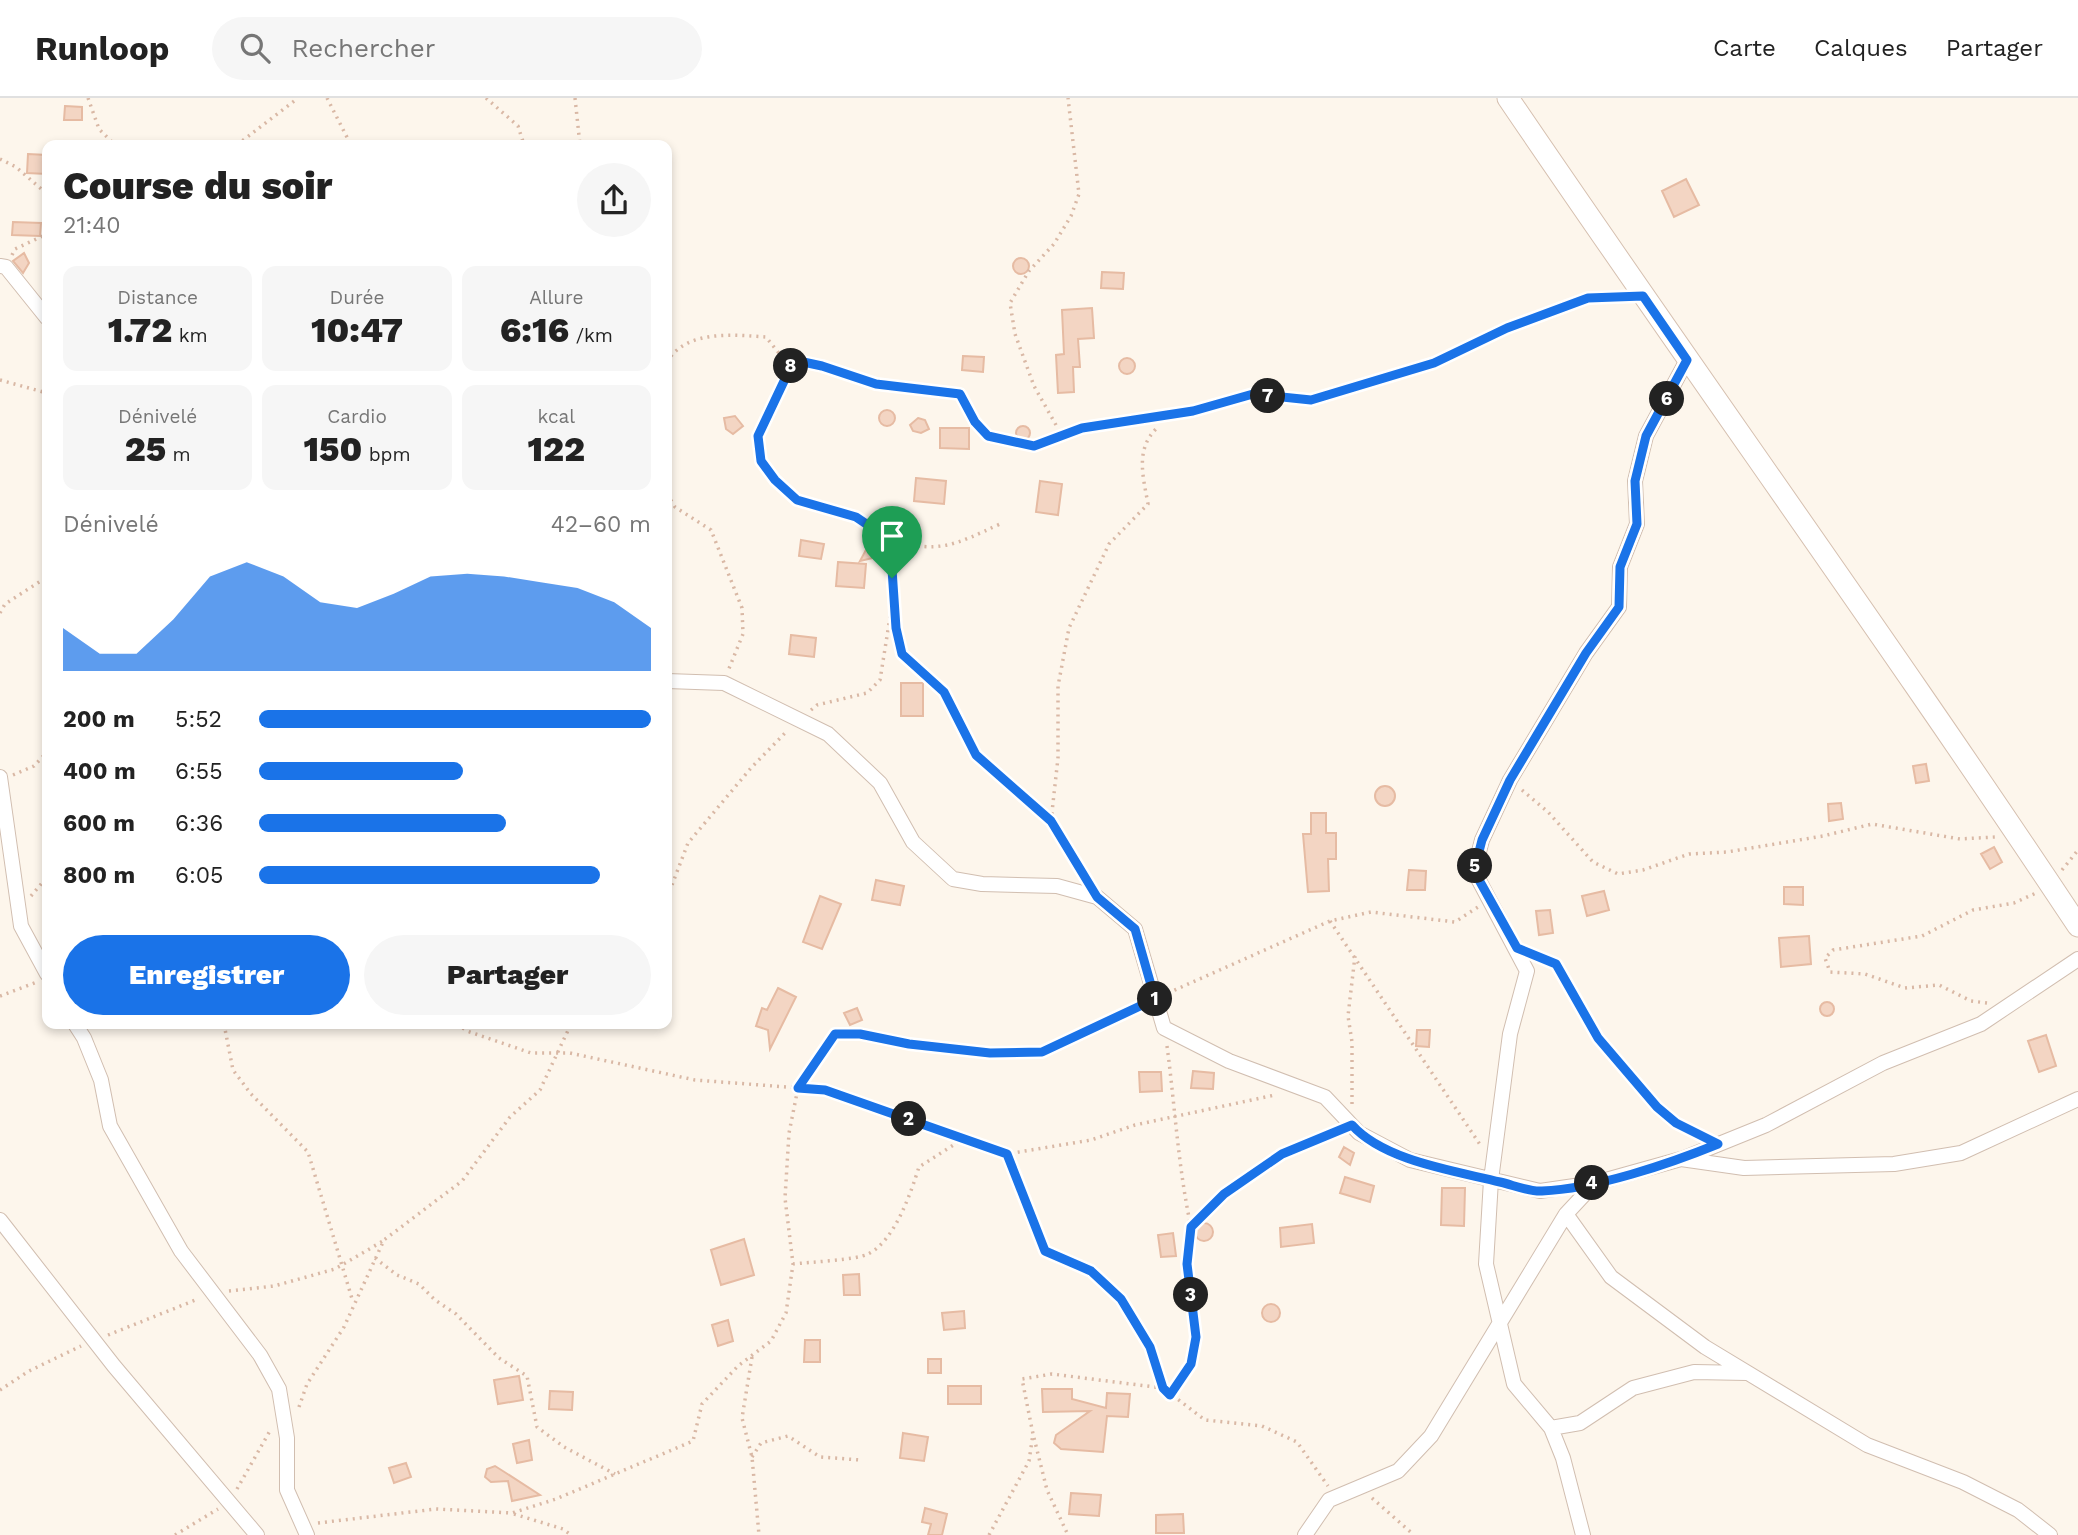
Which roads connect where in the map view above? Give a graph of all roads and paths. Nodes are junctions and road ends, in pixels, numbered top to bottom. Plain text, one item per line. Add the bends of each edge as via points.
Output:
1 (88, 98) edge
2 (298, 98) edge
3 (327, 98) edge
4 (486, 98) edge
5 (575, 98) edge
6 (1068, 98) edge
7 (1508, 98) edge
8 (110, 140) edge
9 (243, 140) edge
10 (348, 140) edge
11 (522, 140) edge
12 (579, 140) edge
13 (0, 159) edge
14 (42, 190) edge
15 (42, 236) edge
16 (3, 267) edge
17 (1643, 296) junction
18 (42, 312) edge
19 (672, 358) edge
20 (794, 360) junction
21 (1687, 360) junction
22 (0, 380) edge
23 (42, 392) edge
24 (1172, 414) junction
25 (1061, 436) junction
26 (1034, 446) joint
27 (672, 502) edge
28 (1000, 524) dead end
29 (890, 540) junction
30 (42, 580) edge
31 (894, 598) junction
32 (0, 613) edge
33 (672, 681) edge
34 (724, 682) junction
35 (799, 719) junction
36 (42, 757) edge
37 (1, 779) edge
38 (1510, 780) junction
39 (1051, 821) junction
40 (2018, 836) junction
41 (2078, 850) edge
42 (672, 885) edge
43 (2051, 885) junction
44 (1097, 897) junction
45 (1489, 900) junction
46 (1331, 921) junction
47 (2078, 926) edge
48 (1517, 948) junction
49 (1355, 956) junction
50 (2078, 959) edge
51 (42, 966) edge
52 (42, 978) edge
53 (0, 996) edge
54 (1155, 999) junction
55 (2007, 1006) junction
56 (1164, 1028) junction
57 (78, 1029) edge
58 (225, 1029) edge
59 (464, 1029) edge
60 (569, 1029) edge
61 (559, 1053) junction
62 (798, 1088) junction
63 (1304, 1089) junction
64 (2078, 1099) edge
65 (1177, 1115) junction
66 (1352, 1125) junction
67 (963, 1139) junction
68 (1718, 1144) junction
69 (1007, 1154) junction
70 (1681, 1159) junction
71 (1493, 1164) junction
72 (1491, 1180) junction
73 (1595, 1183) junction
74 (1566, 1214) junction
75 (0, 1220) edge
76 (1191, 1227) junction
77 (384, 1240) junction
78 (375, 1258) junction
79 (793, 1264) junction
80 (341, 1266) junction
81 (213, 1293) junction
82 (354, 1304) junction
83 (1499, 1326) junction
84 (94, 1340) junction
85 (752, 1355) junction
86 (1747, 1373) junction
87 (1163, 1388) junction
88 (0, 1390) edge
89 (1170, 1395) junction
90 (282, 1411) junction
91 (1551, 1428) junction
92 (1032, 1434) junction
93 (287, 1438) junction
94 (752, 1457) junction
95 (861, 1460) dead end
96 (616, 1475) junction
97 (1360, 1487) junction
98 (1336, 1497) junction
99 (230, 1503) junction
100 (512, 1513) junction
101 (305, 1530) edge
102 (175, 1535) edge
103 (257, 1535) edge
104 (570, 1535) edge
105 (759, 1535) edge
106 (989, 1535) edge
107 (1068, 1535) edge
108 (1305, 1535) edge
109 (1414, 1535) edge
110 (1583, 1535) edge
111 (2050, 1535) edge

1 - 8 path via 99,129
2 - 9 path
3 - 10 path
4 - 11 path via 518,125
5 - 12 path
6 - 25 path via 1079,194 1054,244 1029,271 1010,303 1015,334 1034,386
7 - 17 main road
13 - 14 path
15 - 16 path via 15,249
16 - 18 street
17 - 21 main road
17 - 24 lane via 1588,298 1507,328 1434,363 1311,400 1253,394
19 - 20 path via 693,340 736,335 766,337 782,357
20 - 26 path via 876,384 960,394 988,436
20 - 29 path via 758,436 761,461 797,500 856,517
21 - 38 street via 1646,436 1635,481 1637,524 1620,567 1619,607
21 - 40 main road
22 - 23 path
24 - 25 lane via 1082,428
24 - 39 path via 1147,437 1140,462 1147,504 1109,544 1069,628 1058,686 1058,758
25 - 26 lane
27 - 34 path via 710,530 742,608 743,634
28 - 29 path via 958,543 921,548
29 - 31 path
30 - 32 path via 5,604
31 - 35 path via 880,680 867,693 817,705
31 - 39 path via 902,654 944,692 976,755
33 - 34 street
34 - 35 street
35 - 42 path via 688,843
35 - 44 street via 828,734 880,783 912,842 953,879 1057,886
36 - 37 path via 34,766
37 - 51 street via 21,926
38 - 40 path via 1548,812 1593,863 1618,874 1689,854 1727,852 1872,824 1960,839
38 - 45 street via 1482,840 1474,871
39 - 44 path
40 - 43 main road
41 - 43 path
43 - 47 main road
43 - 55 path via 2014,903 1973,910 1922,936 1833,950 1825,958 1830,972 1865,974 1905,988 1939,985 1971,1001
44 - 54 street via 1135,929
45 - 46 path via 1455,922 1371,912
45 - 48 street
46 - 49 path
46 - 54 path
48 - 68 path via 1556,964 1598,1038 1657,1107 1676,1123
48 - 71 street via 1527,971 1510,1034
49 - 66 path via 1348,1016
49 - 71 path
50 - 55 street
52 - 53 path
54 - 56 street
54 - 62 path via 1042,1052 990,1053 835,1034
55 - 68 street via 1981,1024 1883,1063 1766,1125
56 - 63 street via 1229,1061
56 - 65 path
57 - 81 street via 102,1080 110,1126 181,1251
58 - 80 path via 233,1070 308,1152
59 - 61 path via 531,1053
60 - 61 path
61 - 62 path via 695,1080
61 - 77 path via 540,1090 510,1117 462,1181
62 - 67 path via 825,1090
62 - 79 path via 789,1133 786,1198
63 - 65 path
63 - 66 street via 1325,1097
64 - 70 street via 1961,1153 1895,1164 1744,1168
65 - 69 path via 1091,1140
65 - 76 path via 1179,1172
66 - 72 street via 1410,1160
66 - 76 path via 1282,1154 1224,1194
67 - 69 path
67 - 79 path via 919,1167 907,1207 869,1254
68 - 70 street
69 - 87 path via 1045,1251 1091,1271 1121,1299 1150,1347
70 - 73 street
71 - 72 street
72 - 73 street via 1540,1191
72 - 83 street via 1486,1264
73 - 74 street
74 - 83 street
74 - 86 street via 1611,1278
75 - 84 street
76 - 89 path via 1187,1264 1196,1337 1191,1364
77 - 78 path
77 - 80 path
78 - 82 path
78 - 96 path via 419,1284 499,1358 527,1376 537,1427
79 - 85 path via 786,1313 771,1341
80 - 81 path via 274,1286
80 - 82 path
81 - 84 path
81 - 90 street via 260,1355 279,1389
82 - 93 path via 307,1384
83 - 91 street via 1514,1384
83 - 97 street via 1431,1436 1398,1471
84 - 88 path
84 - 99 street
85 - 94 path via 742,1418
85 - 96 path via 702,1404 693,1441
86 - 91 street via 1695,1372 1633,1388 1580,1423
86 - 111 street via 1867,1445 1963,1482 2018,1510
87 - 89 path
87 - 92 path via 1052,1374 1022,1379
89 - 98 path via 1205,1420 1262,1426 1297,1442
90 - 93 street
90 - 99 path
91 - 110 street
92 - 106 path via 1029,1461
92 - 107 path via 1047,1490
93 - 101 street via 287,1490
94 - 95 path via 761,1443 788,1436 820,1457
94 - 105 path
96 - 100 path
97 - 98 street
97 - 109 path
98 - 108 street via 1329,1500
99 - 102 path
99 - 103 street
100 - 101 path via 436,1509
100 - 104 path

